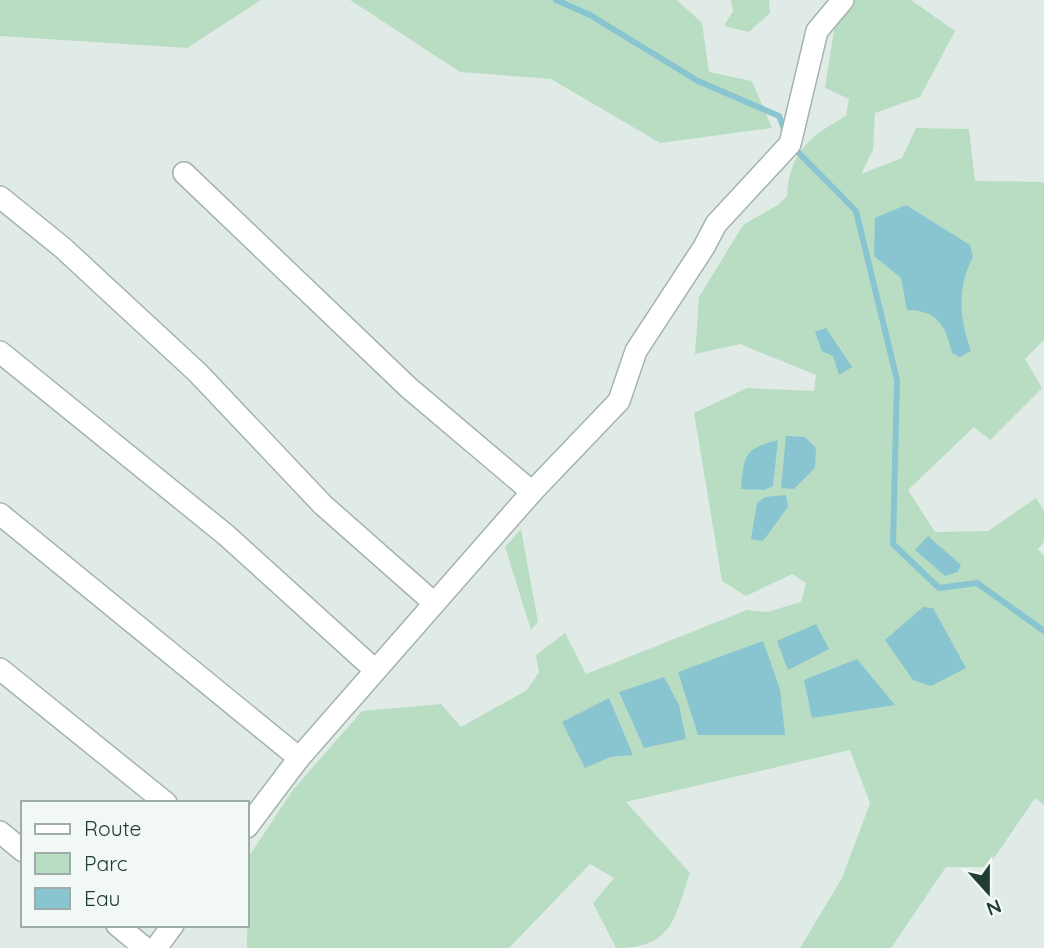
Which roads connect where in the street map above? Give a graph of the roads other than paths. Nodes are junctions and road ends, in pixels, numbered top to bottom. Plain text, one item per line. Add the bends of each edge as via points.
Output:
1 (843, 0) edge
2 (184, 173) dead end
3 (0, 197) edge
4 (0, 352) edge
5 (532, 492) junction
6 (0, 514) edge
7 (434, 603) junction
8 (0, 669) edge
9 (375, 670) junction
10 (299, 758) junction
11 (164, 801) edge
12 (248, 826) edge
13 (0, 832) edge
14 (21, 848) edge
15 (119, 927) edge
16 (172, 927) edge
17 (145, 948) edge
18 (156, 948) edge

1 - 5 street via 817,31 790,144 716,224 636,351 619,401
2 - 5 street via 409,388
3 - 7 street via 63,248 198,373 323,505
4 - 9 street via 226,534
5 - 7 street
6 - 10 street
7 - 9 street
8 - 11 street
9 - 10 street
10 - 12 street
13 - 14 street
15 - 17 street
16 - 18 street

